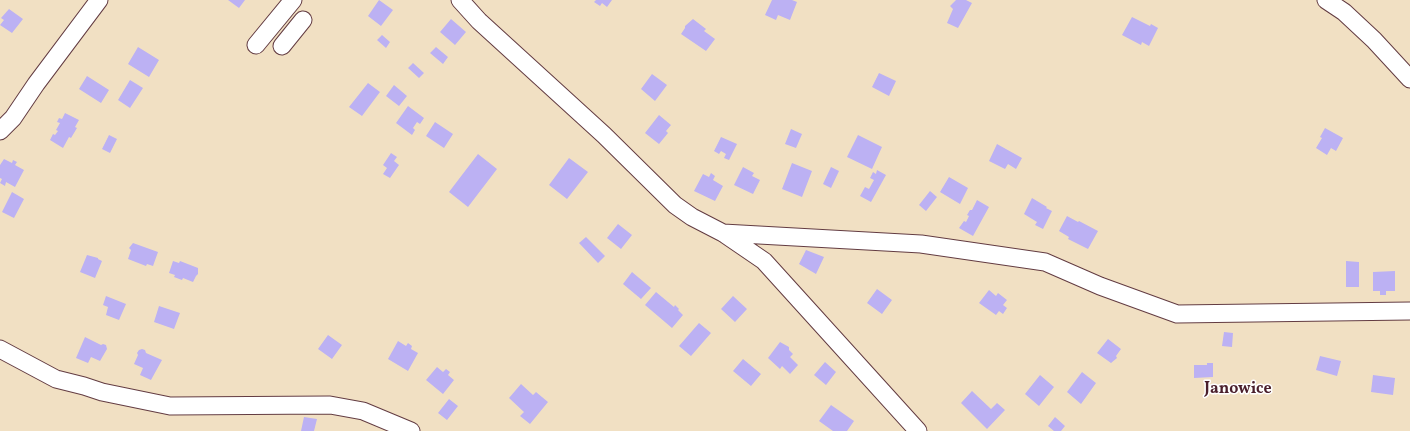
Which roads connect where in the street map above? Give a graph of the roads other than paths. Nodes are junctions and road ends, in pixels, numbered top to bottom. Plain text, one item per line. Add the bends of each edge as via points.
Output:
1 (99, 0) edge
2 (293, 0) edge
3 (460, 0) edge
4 (1326, 0) edge
5 (303, 20) dead end
6 (256, 44) dead end
7 (282, 46) dead end
8 (1410, 79) edge
9 (0, 131) edge
10 (723, 233) junction
11 (1410, 311) edge
12 (0, 349) edge
13 (411, 431) edge
14 (918, 431) edge

1 - 9 street via 13,118
2 - 6 street
3 - 10 street via 479,21 604,135 675,205
4 - 8 street via 1344,12 1374,40
5 - 7 street
10 - 11 street via 921,244 1045,262 1100,286 1177,314
10 - 14 street via 764,261
12 - 13 street via 56,379 102,392 170,406 330,405 363,411

